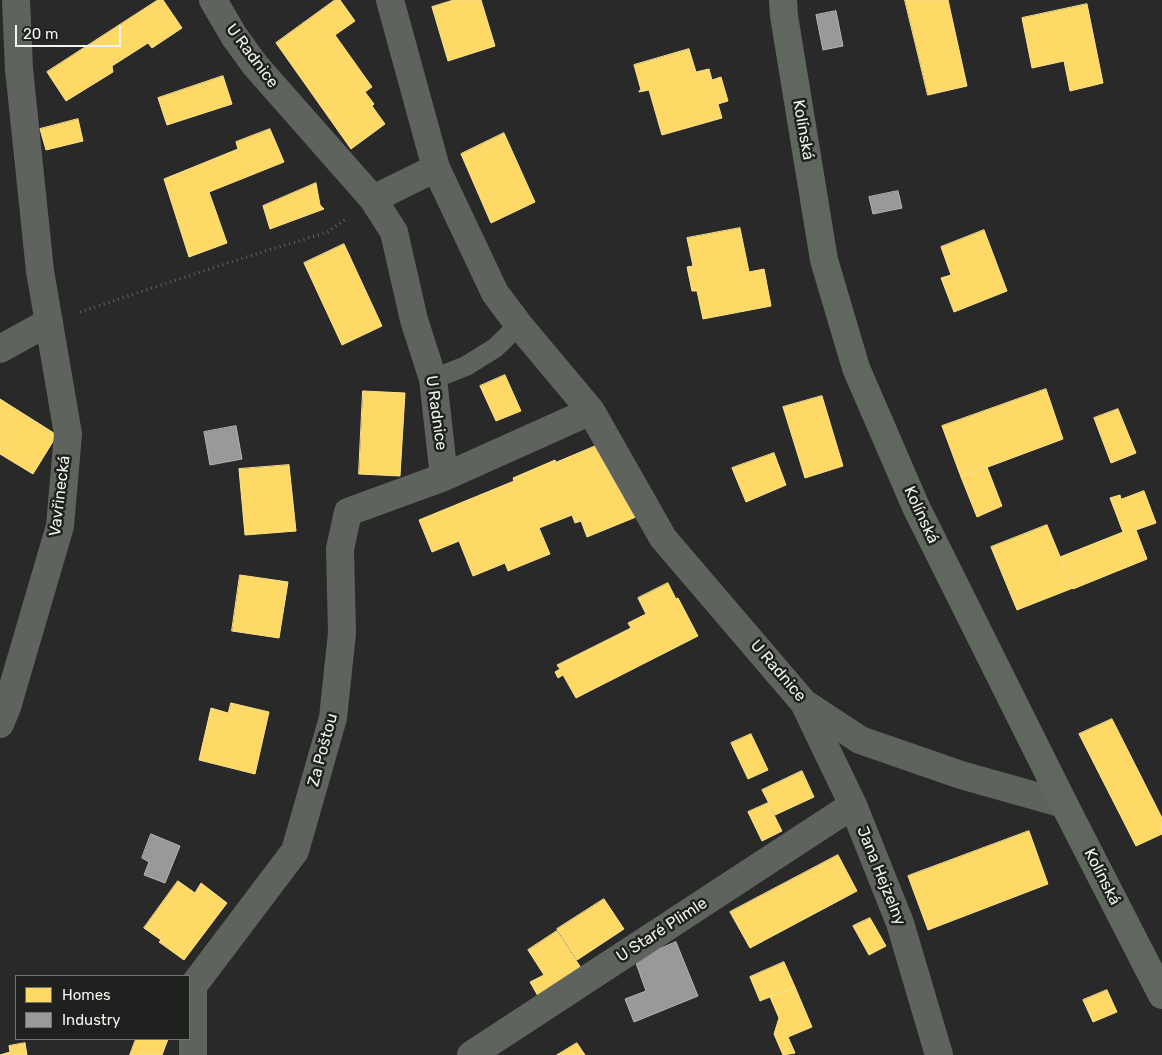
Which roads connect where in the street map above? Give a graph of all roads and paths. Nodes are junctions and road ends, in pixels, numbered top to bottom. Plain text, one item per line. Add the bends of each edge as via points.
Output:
1 (16, 0) edge
2 (213, 0) edge
3 (390, 0) edge
4 (783, 0) edge
5 (436, 168) junction
6 (373, 199) junction
7 (49, 322) junction
8 (519, 325) junction
9 (0, 349) edge
10 (433, 380) junction
11 (591, 411) junction
12 (444, 477) junction
13 (804, 703) junction
14 (0, 724) edge
15 (1064, 804) junction
16 (853, 805) junction
17 (1162, 995) edge
18 (193, 1055) edge
19 (471, 1055) edge
20 (939, 1055) edge

1 - 7 street, Vavřinecká via 18,69 40,271
2 - 6 street, U Radnice via 255,65
3 - 5 street, U Radnice
4 - 15 street, Kolínská via 824,260 856,368 916,508
5 - 6 street
5 - 8 street, U Radnice via 495,293
6 - 7 path via 328,232
6 - 10 street, U Radnice via 394,232 414,320
7 - 9 street
7 - 14 street, Vavřinecká via 68,434 60,526
8 - 10 lane via 495,348 466,366
8 - 11 street, U Radnice
10 - 12 street, U Radnice
11 - 12 street, U Radnice
11 - 13 street, U Radnice via 663,538
12 - 18 street, Za Poštou via 348,512 340,549 342,633 331,728 295,851 193,986
13 - 15 street, U Radnice via 860,740 961,775
13 - 16 street, Jana Hejzelny
15 - 17 street, Kolínská
16 - 19 street, U Staré Plimle
16 - 20 street, Jana Hejzelny via 900,923

